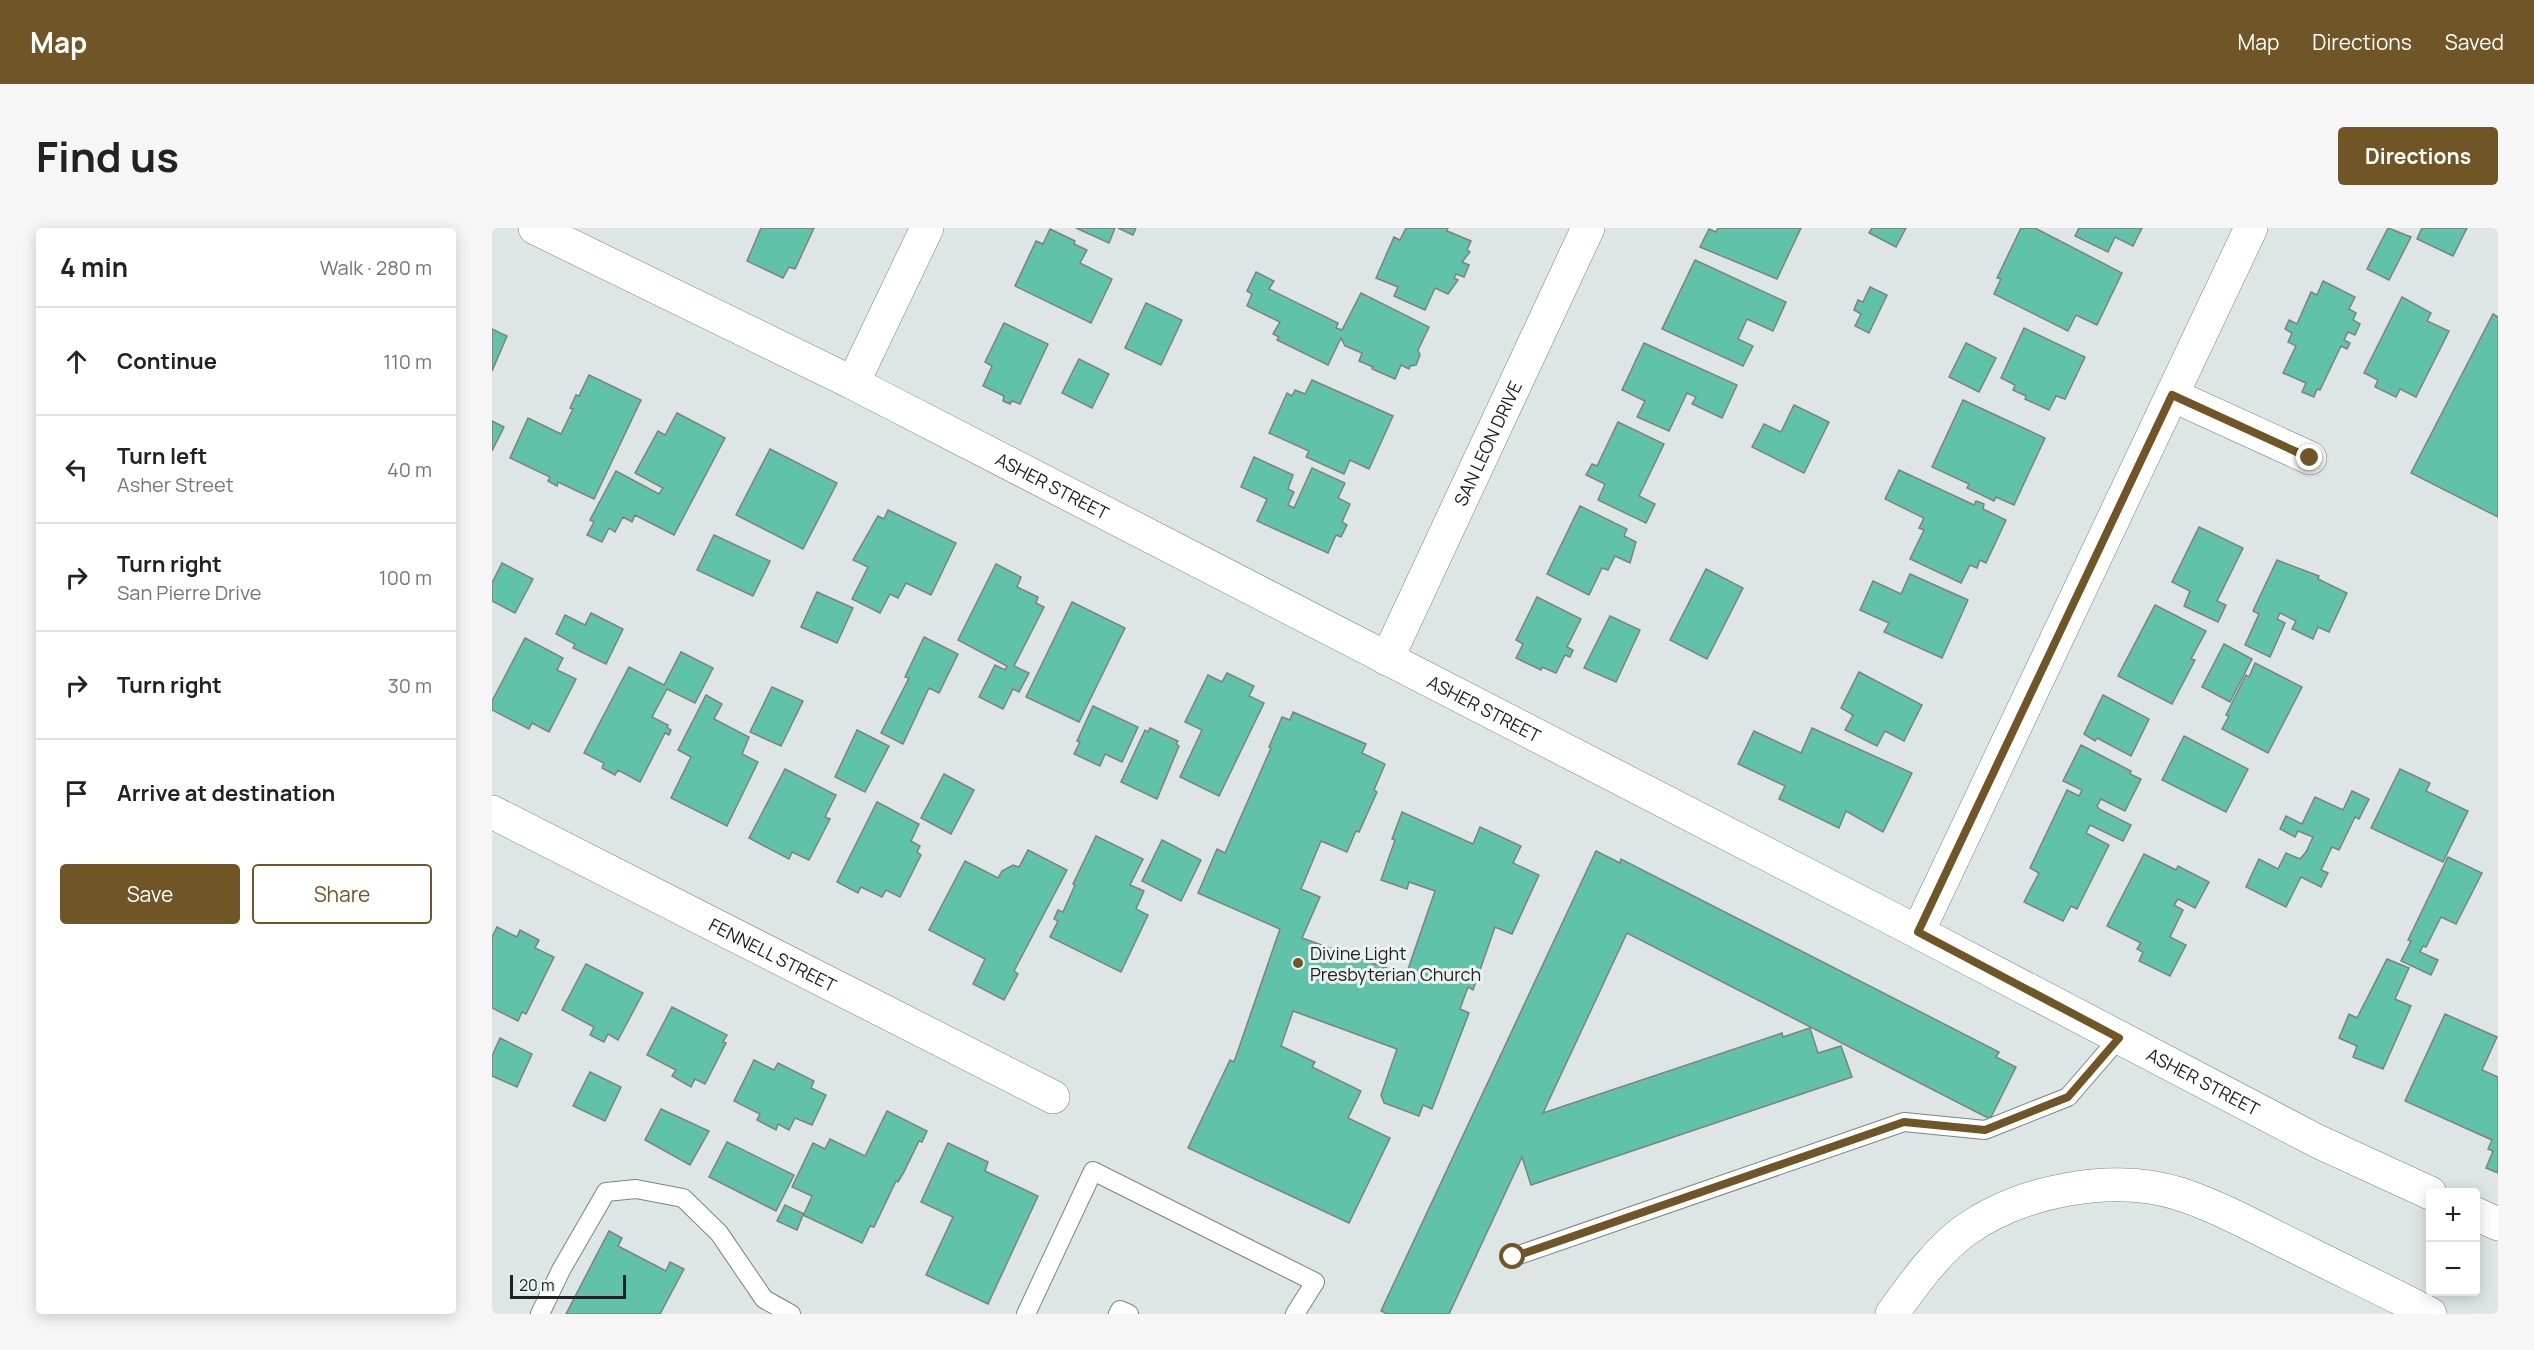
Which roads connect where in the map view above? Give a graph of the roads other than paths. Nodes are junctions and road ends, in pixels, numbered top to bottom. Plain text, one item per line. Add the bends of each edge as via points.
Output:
1 (535, 228) edge
2 (927, 228) edge
3 (1588, 228) edge
4 (2251, 228) edge
5 (853, 383) junction
6 (2172, 395) junction
7 (2310, 458) dead end
8 (1387, 659) junction
9 (492, 812) edge
10 (1918, 932) junction
11 (2119, 1038) junction
12 (1053, 1097) dead end
13 (2426, 1191) edge
14 (2480, 1216) edge
15 (2498, 1224) edge
16 (1513, 1257) dead end
17 (763, 1306) edge
18 (540, 1314) edge
19 (791, 1314) edge
20 (1026, 1314) edge
21 (1119, 1314) edge
22 (1129, 1314) edge
23 (1295, 1314) edge
24 (1892, 1314) edge
25 (2430, 1314) edge

1 - 5 main road, ASHER STREET
2 - 5 main road
3 - 8 main road, SAN LEON DRIVE
4 - 6 main road
5 - 8 main road, ASHER STREET
6 - 7 main road
6 - 10 main road
8 - 10 main road, ASHER STREET
9 - 12 main road, FENNELL STREET
10 - 11 main road, ASHER STREET
11 - 13 main road, ASHER STREET via 2317,1141
11 - 16 lane via 2068,1097 1985,1130 1904,1122
14 - 15 main road
17 - 18 lane via 719,1233 683,1198 636,1189 606,1192
17 - 19 lane
20 - 23 lane via 1093,1171 1315,1282
21 - 22 lane via 1120,1310
24 - 25 main road via 1924,1271 1963,1232 2038,1195 2089,1186 2139,1187 2178,1194 2216,1208

